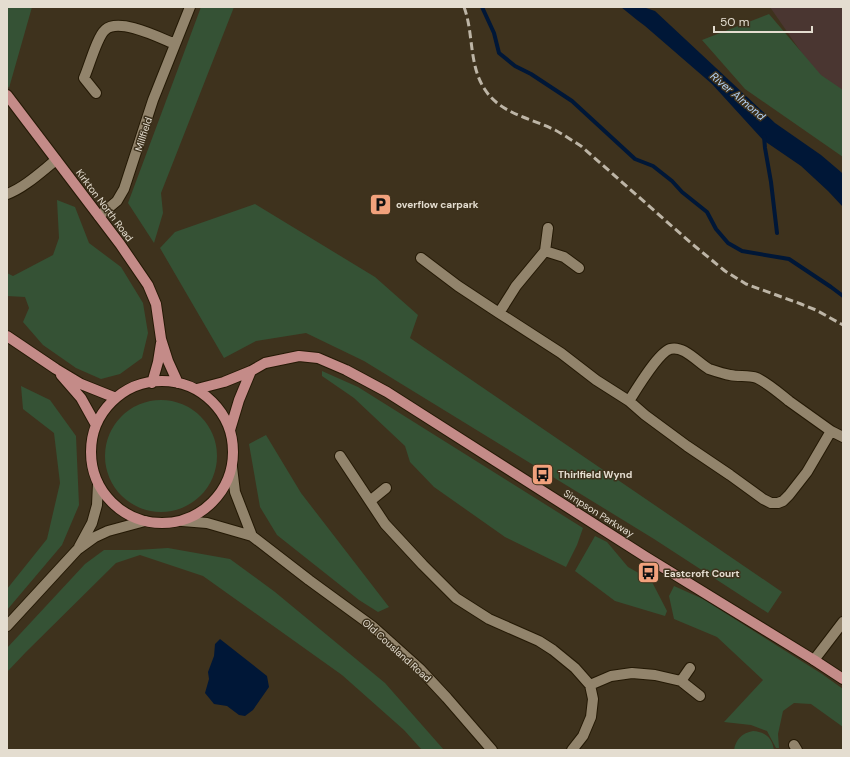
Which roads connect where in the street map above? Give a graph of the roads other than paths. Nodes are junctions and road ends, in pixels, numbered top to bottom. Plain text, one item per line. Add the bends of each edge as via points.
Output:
1 (190, 7) edge
2 (175, 44) junction
3 (96, 93) dead end
4 (7, 95) edge
5 (56, 160) junction
6 (7, 194) edge
7 (99, 216) junction
8 (548, 228) dead end
9 (545, 251) junction
10 (421, 258) dead end
11 (579, 268) dead end
12 (499, 313) junction
13 (7, 336) edge
14 (161, 339) junction
15 (56, 369) junction
16 (251, 371) junction
17 (152, 383) junction
18 (178, 383) junction
19 (197, 389) junction
20 (116, 398) junction
21 (629, 401) junction
22 (96, 425) junction
23 (230, 430) junction
24 (831, 431) junction
25 (843, 437) edge
26 (340, 456) dead end
27 (232, 467) junction
28 (98, 484) junction
29 (386, 488) dead end
30 (370, 501) junction
31 (145, 521) junction
32 (182, 521) junction
33 (252, 536) junction
34 (77, 550) junction
35 (843, 622) edge
36 (7, 626) edge
37 (814, 660) junction
38 (690, 668) dead end
39 (843, 679) edge
40 (680, 682) junction
41 (590, 685) junction
42 (700, 696) dead end
43 (574, 749) edge
44 (492, 750) edge

1 - 2 street, Millfield
2 - 3 street via 125,26 109,27 99,38 84,78
2 - 7 street, Millfield via 153,100 124,189 117,201
4 - 5 main road, Kirkton North Road
5 - 6 street
5 - 7 main road, Kirkton North Road
7 - 14 main road, Kirkton North Road via 148,285 156,304
8 - 9 street
9 - 11 street via 564,257
9 - 12 street via 516,286
10 - 12 street
12 - 21 street
13 - 15 main road
14 - 17 main road, Kirkton North Road
14 - 18 main road, Kirkton North Road
15 - 20 main road via 81,384
15 - 22 main road via 80,398
16 - 19 main road, Simpson Parkway
16 - 23 main road
16 - 37 main road, Simpson Parkway via 265,363 299,356 318,358 346,370 387,392 646,557
17 - 18 main road
17 - 20 main road via 128,390
18 - 19 main road
19 - 23 main road via 218,409
20 - 22 main road
21 - 24 street via 665,351 674,348 683,350 710,369 729,375 754,377 766,382
21 - 24 street via 687,446 771,503 784,501 789,495 807,472
22 - 28 main road via 91,447 92,464
23 - 27 main road
24 - 25 street
26 - 30 street
27 - 32 main road via 223,490 212,503 198,514
27 - 33 street via 235,492
28 - 31 main road via 115,506
28 - 34 street via 97,505 92,523
29 - 30 street
30 - 41 street via 385,524 456,598 489,619 553,650 575,668
31 - 32 main road via 163,524
31 - 34 street via 108,531
32 - 33 street, Old Cousland Road via 207,523
33 - 44 street, Old Cousland Road via 372,626 420,669
34 - 36 street
35 - 37 street
37 - 39 main road, Simpson Parkway
38 - 40 street
40 - 41 street via 655,675 632,673 612,676
40 - 42 street
41 - 43 street via 593,699 591,718

